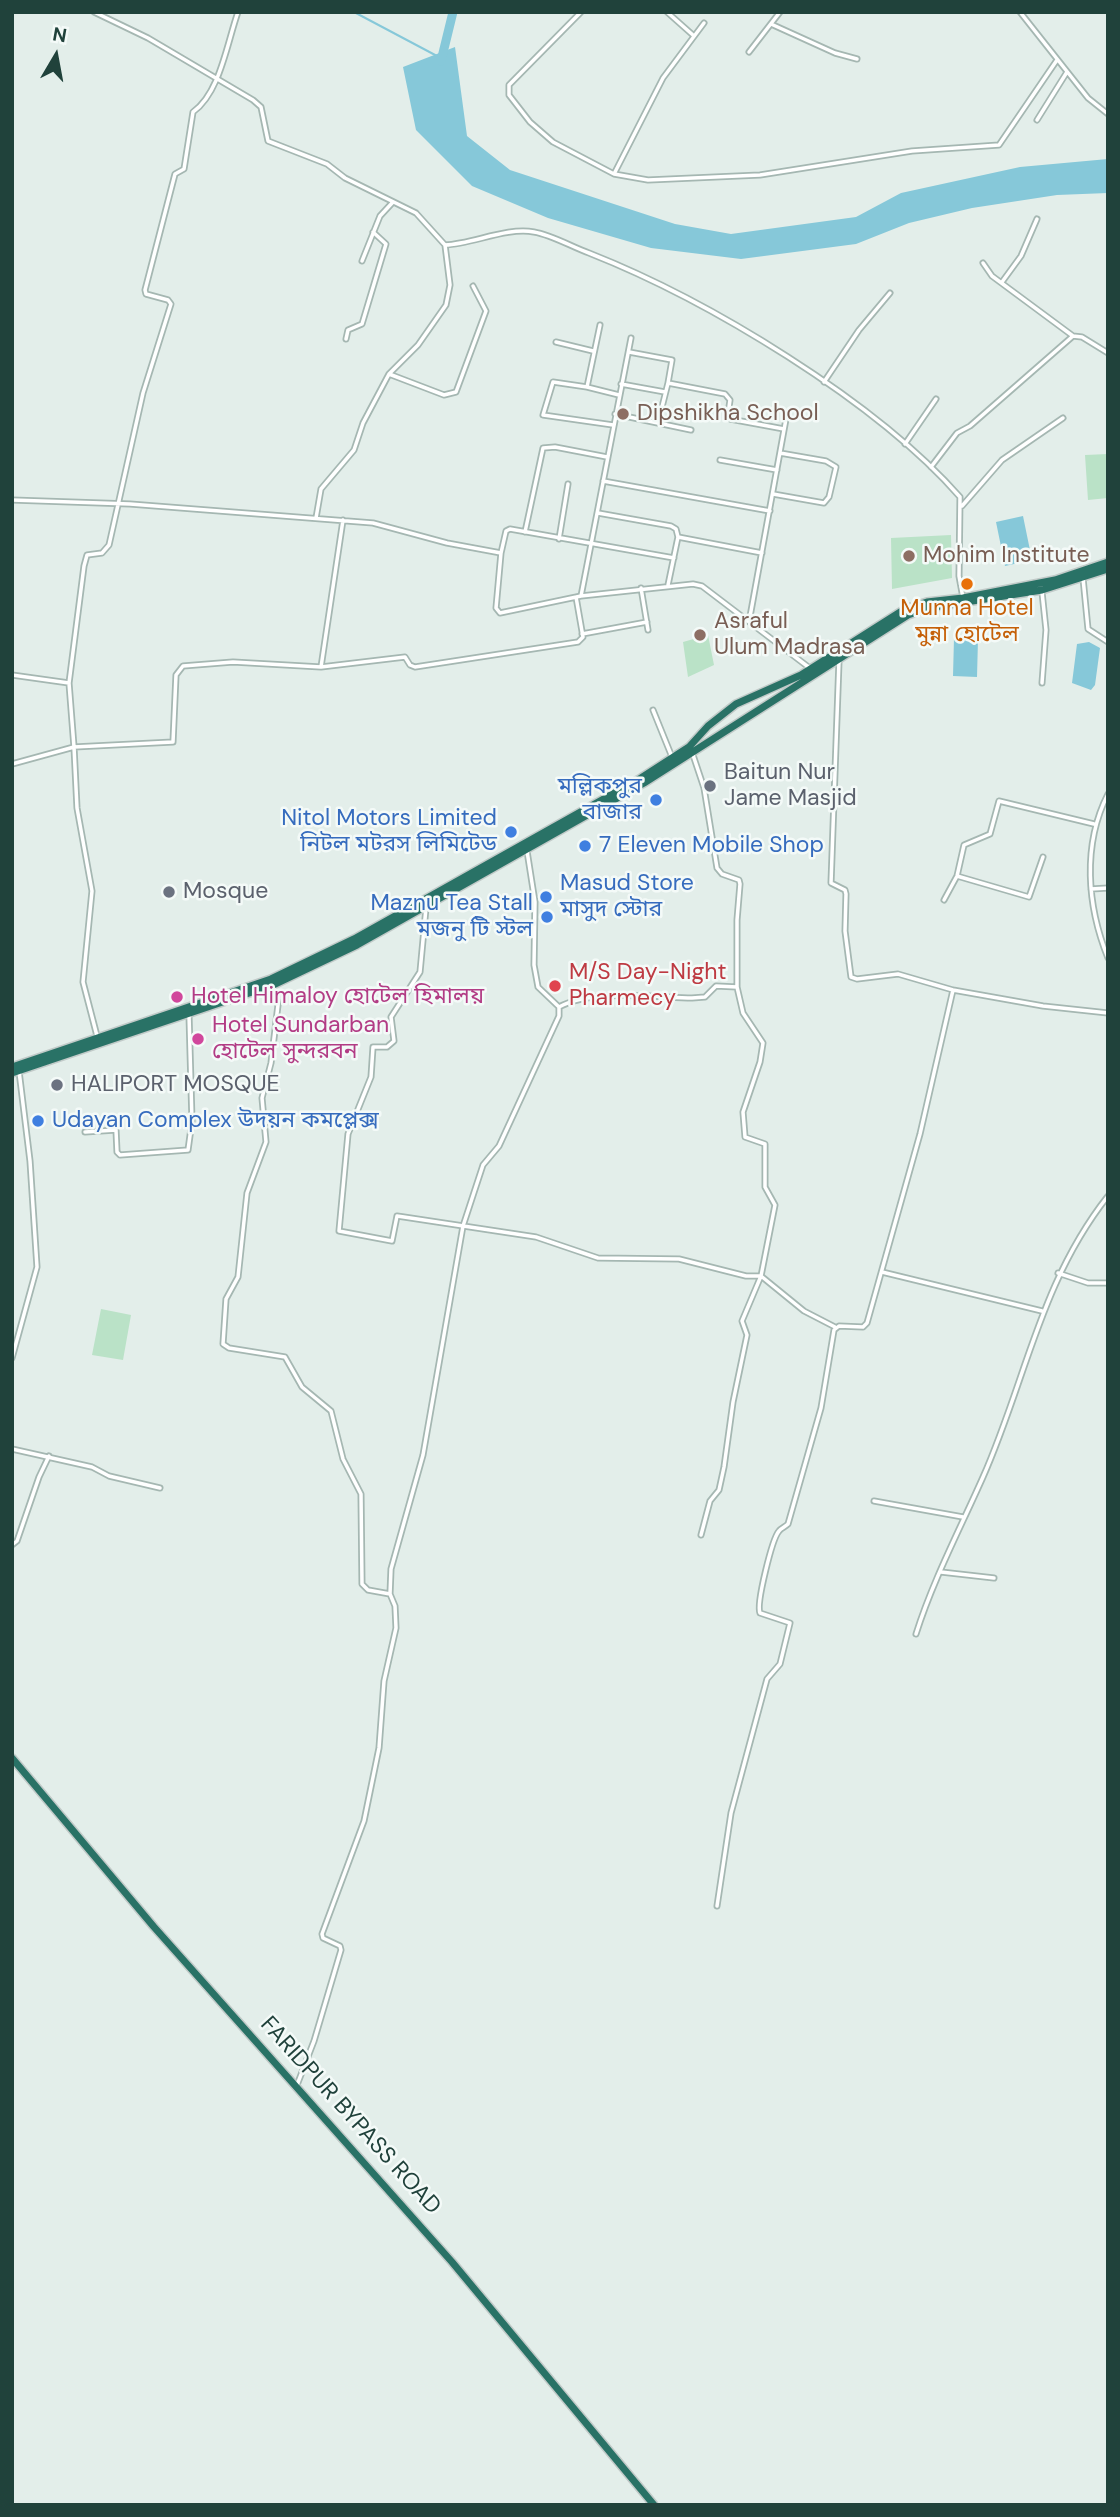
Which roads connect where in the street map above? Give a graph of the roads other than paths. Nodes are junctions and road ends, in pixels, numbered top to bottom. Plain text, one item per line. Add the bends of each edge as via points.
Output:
1 (94, 12) edge
2 (238, 12) edge
3 (581, 12) edge
4 (667, 12) edge
5 (780, 12) edge
6 (1020, 12) edge
7 (704, 23) dead end
8 (771, 24) junction
9 (694, 36) junction
10 (748, 52) dead end
11 (857, 59) dead end
12 (1057, 60) junction
13 (1067, 72) junction
14 (216, 79) junction
15 (1108, 114) edge
16 (1037, 120) dead end
17 (614, 174) junction
18 (393, 202) junction
19 (1037, 219) dead end
20 (373, 232) junction
21 (445, 245) junction
22 (362, 261) dead end
23 (983, 263) dead end
24 (1002, 282) junction
25 (473, 286) dead end
26 (890, 293) dead end
27 (600, 325) dead end
28 (1073, 336) junction
29 (346, 338) dead end
30 (631, 338) dead end
31 (556, 342) dead end
32 (593, 351) junction
33 (629, 352) junction
34 (1108, 352) edge
35 (389, 374) junction
36 (824, 382) junction
37 (668, 383) junction
38 (621, 384) junction
39 (587, 387) junction
40 (665, 392) junction
41 (619, 395) junction
42 (936, 399) dead end
43 (615, 414) junction
44 (1063, 418) dead end
45 (786, 419) dead end
46 (658, 423) junction
47 (613, 425) junction
48 (785, 429) junction
49 (691, 430) dead end
50 (905, 444) junction
51 (780, 453) junction
52 (607, 457) junction
53 (720, 460) dead end
54 (931, 467) junction
55 (777, 470) junction
56 (603, 481) junction
57 (568, 484) dead end
58 (773, 494) junction
59 (12, 500) edge
60 (119, 504) junction
61 (962, 506) junction
62 (770, 511) junction
63 (598, 513) junction
64 (316, 518) junction
65 (343, 520) junction
66 (525, 532) junction
67 (678, 537) junction
68 (559, 539) junction
69 (592, 544) junction
70 (500, 553) junction
71 (762, 553) junction
72 (674, 558) junction
73 (1108, 562) edge
74 (1108, 569) edge
75 (1083, 578) junction
76 (668, 585) junction
77 (641, 588) junction
78 (1042, 590) junction
79 (579, 597) junction
80 (964, 601) junction
81 (647, 622) junction
82 (749, 622) junction
83 (648, 629) dead end
84 (582, 634) junction
85 (1108, 642) edge
86 (837, 655) junction
87 (321, 667) junction
88 (812, 671) junction
89 (12, 675) edge
90 (69, 683) junction
91 (1042, 683) dead end
92 (653, 710) dead end
93 (74, 747) junction
94 (692, 752) junction
95 (677, 757) junction
96 (12, 764) edge
97 (1108, 794) edge
98 (1094, 824) junction
99 (524, 846) junction
100 (1043, 857) dead end
101 (957, 876) junction
102 (467, 879) junction
103 (1108, 888) edge
104 (1091, 889) junction
105 (944, 900) dead end
106 (426, 906) junction
107 (356, 942) junction
108 (1108, 958) edge
109 (272, 982) junction
110 (737, 987) junction
111 (953, 990) junction
112 (230, 997) junction
113 (559, 1007) junction
114 (1108, 1013) edge
115 (188, 1015) junction
116 (133, 1031) junction
117 (97, 1039) junction
118 (28, 1065) junction
119 (14, 1070) edge
120 (85, 1132) dead end
121 (1108, 1196) edge
122 (463, 1226) junction
123 (882, 1272) junction
124 (1058, 1273) junction
125 (761, 1276) junction
126 (1108, 1283) edge
127 (1042, 1311) junction
128 (835, 1327) junction
129 (12, 1358) edge
130 (12, 1449) edge
131 (49, 1456) junction
132 (160, 1488) dead end
133 (874, 1502) dead end
134 (963, 1517) junction
135 (701, 1535) dead end
136 (12, 1545) edge
137 (941, 1572) junction
138 (994, 1578) dead end
139 (390, 1594) junction
140 (916, 1634) dead end
141 (12, 1758) edge
142 (717, 1906) dead end
143 (297, 2084) junction
144 (654, 2505) edge

1 - 14 street
2 - 14 street
3 - 17 street via 508,90 530,122 553,142
4 - 9 street
5 - 8 street
6 - 12 street
7 - 9 street
8 - 10 street
8 - 11 street via 835,54
9 - 17 street via 663,78
12 - 13 street
12 - 17 street via 999,145 912,151 760,175 667,181
13 - 15 street
13 - 16 street
14 - 18 street via 261,107 268,141 327,164
14 - 60 street via 207,102 194,112 184,169 175,174 145,290 171,304 143,393
18 - 20 street
18 - 21 street via 416,213
19 - 24 street via 1021,256
20 - 22 street
20 - 29 street via 386,244 362,324 348,330
21 - 35 street via 450,285 446,305 418,345
21 - 36 street via 535,232 665,287
23 - 24 street
24 - 28 street
25 - 35 street via 486,311 456,392 444,395
26 - 36 street
27 - 32 street
28 - 34 street
28 - 54 street via 957,433
30 - 33 street
31 - 32 street
32 - 39 street
33 - 37 street via 672,360
33 - 38 street
35 - 64 street via 354,450 321,489
36 - 50 street
37 - 40 street
37 - 48 street via 725,394 730,400 730,419
38 - 40 street
38 - 41 street
39 - 41 street
39 - 47 street via 553,382 543,415
40 - 46 street
41 - 43 street
42 - 50 street
43 - 46 street
43 - 47 street
44 - 61 street via 1002,460
45 - 48 street
46 - 49 street
47 - 52 street
48 - 51 street
50 - 54 street
51 - 55 street
51 - 58 street via 836,467 828,501
52 - 56 street
52 - 66 street via 543,448
53 - 55 street
54 - 61 street
55 - 58 street
56 - 62 street
56 - 63 street
57 - 68 street
58 - 62 street
59 - 60 street
60 - 64 street
60 - 90 street via 107,550 87,555
61 - 80 street via 959,576
62 - 71 street
63 - 67 street via 671,526
63 - 69 street
64 - 65 street
65 - 70 street via 396,527
65 - 87 street
66 - 68 street
66 - 70 street via 506,531
67 - 71 street
67 - 72 street
68 - 69 street
69 - 72 street
69 - 79 street
70 - 79 street via 496,608 500,613
71 - 82 street
72 - 76 street
73 - 80 highway via 1055,580
74 - 75 highway
75 - 78 highway
75 - 85 street via 1088,629
76 - 77 street
76 - 82 street via 702,586
77 - 79 street
77 - 81 street
78 - 80 highway
78 - 91 street via 1046,630
79 - 84 street
80 - 86 highway via 927,602 905,609
81 - 83 street
81 - 84 street
82 - 88 street
84 - 87 street via 578,642 442,664 415,667 405,657
86 - 88 highway
86 - 111 street via 831,883 846,894 851,977 898,974
87 - 93 street via 233,662 183,666 176,675 173,742
88 - 94 highway
88 - 95 highway via 736,704
89 - 90 street
90 - 93 street
92 - 95 street
93 - 96 street
93 - 117 street via 77,808 92,891 83,982
94 - 95 highway
94 - 110 street via 704,789 717,868 740,884
95 - 99 highway
97 - 98 street
98 - 101 street via 999,801 990,835 964,845
98 - 104 street
99 - 102 highway
99 - 113 street via 535,902 538,987
100 - 101 street via 1028,897
101 - 105 street
102 - 106 highway
102 - 107 highway
103 - 104 street
104 - 108 street via 1095,923
106 - 107 highway
106 - 122 street via 420,972 391,1017 394,1041 387,1047 373,1047 371,1077 348,1134 339,1228 340,1233 390,1241 397,1216
107 - 109 highway
109 - 112 highway
109 - 139 street via 277,1014 262,1098 266,1142 247,1193 238,1277 226,1300 223,1344 285,1357 302,1387 331,1411 343,1459 361,1494 362,1584 368,1590
110 - 113 street via 716,986 705,997 692,998 593,995
110 - 125 street via 743,1013 763,1043 743,1112 745,1137 765,1144 765,1187 775,1205
111 - 114 street
111 - 123 street
112 - 115 highway
112 - 116 highway
113 - 122 street via 557,1024 499,1146 483,1165
115 - 116 highway
115 - 120 street via 192,1121 187,1150 120,1155 116,1130
116 - 117 highway
116 - 118 highway
117 - 118 highway
118 - 119 highway
119 - 129 street via 30,1161 37,1267
121 - 124 street
122 - 125 street via 536,1237 598,1258 679,1259
122 - 139 street via 439,1373 410,1506 395,1552
123 - 127 street
123 - 128 street via 866,1326
124 - 126 street via 1088,1283
124 - 127 street
125 - 128 street via 804,1311
125 - 135 street via 742,1321 747,1335 719,1490 710,1501
127 - 134 street via 983,1478
128 - 142 street via 821,1408 799,1489 788,1524 777,1533 758,1599 760,1613 790,1623 780,1664 767,1679 731,1813
130 - 131 street
131 - 132 street
131 - 136 street
133 - 134 street
134 - 137 street
137 - 138 street
137 - 140 street
139 - 143 street via 396,1628 384,1681 379,1748 364,1821 322,1934 341,1950
141 - 143 highway, FARIDPUR BYPASS ROAD via 154,1927
143 - 144 highway, FARIDPUR BYPASS ROAD

